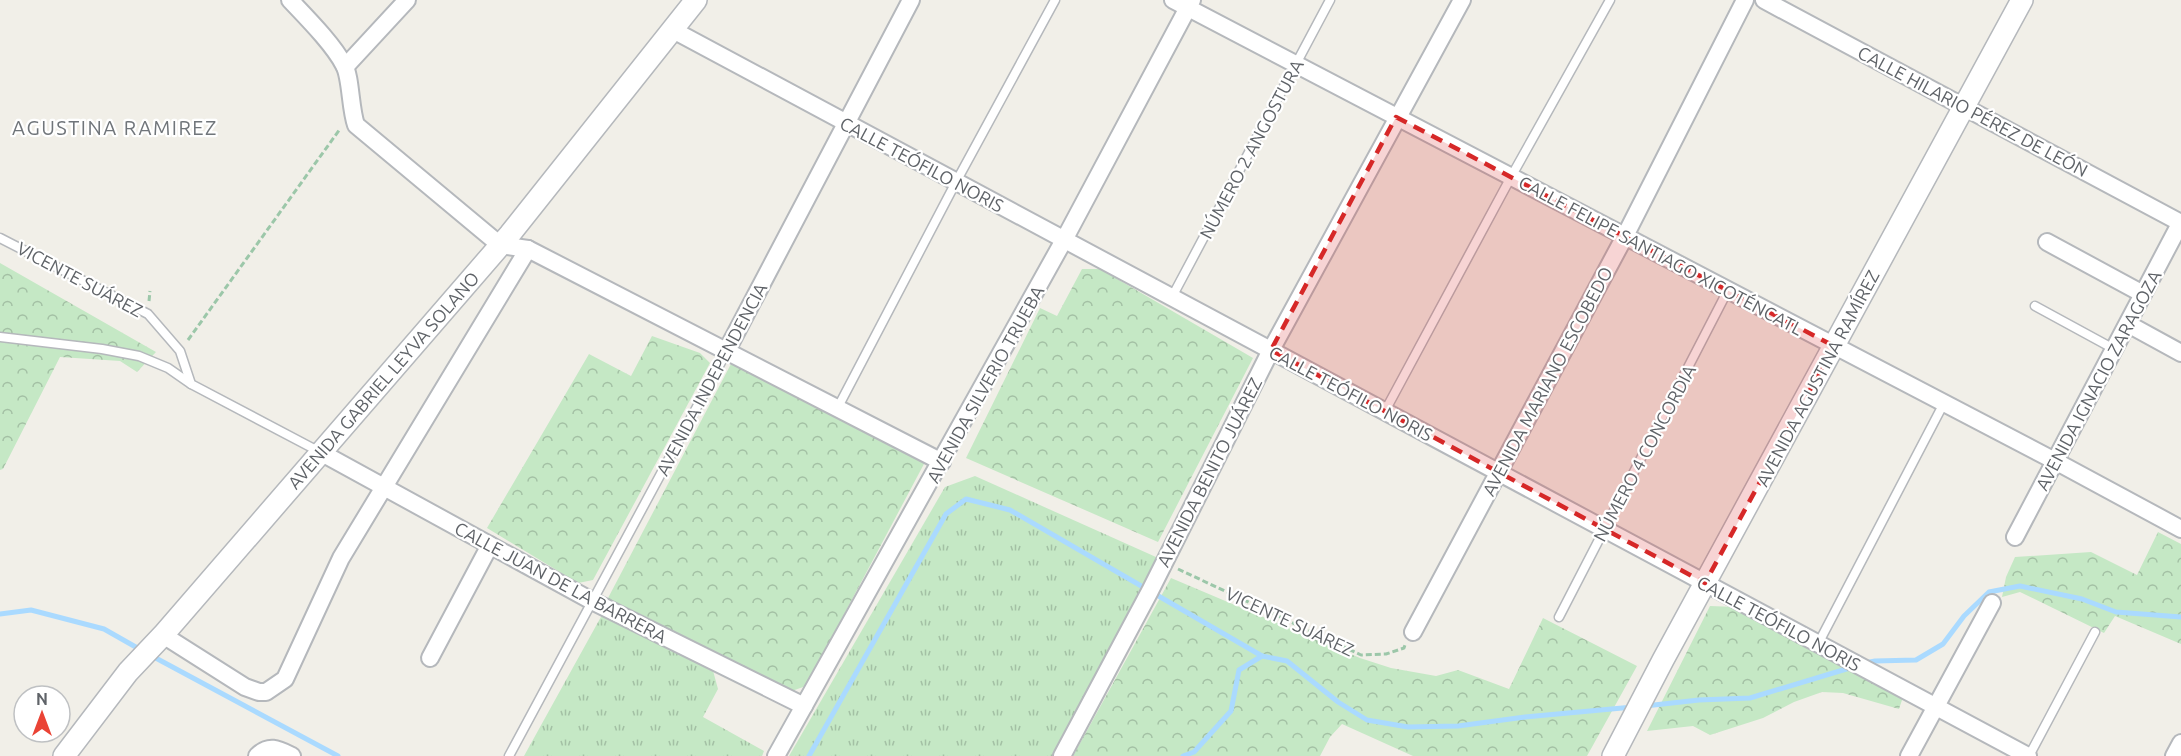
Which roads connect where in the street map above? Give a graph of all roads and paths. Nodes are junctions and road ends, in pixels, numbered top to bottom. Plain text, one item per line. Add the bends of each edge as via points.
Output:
1 (290, 0) edge
2 (407, 0) edge
3 (696, 0) edge
4 (911, 0) edge
5 (1055, 0) edge
6 (1330, 0) edge
7 (1462, 0) edge
8 (1610, 0) edge
9 (1745, 0) edge
10 (1764, 0) edge
11 (2022, 0) edge
12 (1184, 3) edge
13 (673, 30) junction
14 (1296, 65) junction
15 (345, 67) junction
16 (1964, 106) junction
17 (352, 113) junction
18 (1396, 117) junction
19 (846, 123) junction
20 (1511, 177) junction
21 (956, 182) junction
22 (2181, 223) edge
23 (1624, 236) junction
24 (0, 238) edge
25 (1065, 240) junction
26 (2048, 242) dead end
27 (500, 245) junction
28 (528, 249) junction
29 (1728, 290) junction
30 (2143, 294) junction
31 (1172, 297) junction
32 (2035, 306) dead end
33 (2128, 324) junction
34 (0, 337) edge
35 (1834, 346) junction
36 (2114, 349) junction
37 (727, 350) junction
38 (1271, 350) junction
39 (180, 351) junction
40 (2181, 353) edge
41 (191, 384) junction
42 (1944, 403) junction
43 (837, 409) junction
44 (1385, 411) junction
45 (320, 452) junction
46 (2055, 461) junction
47 (942, 462) junction
48 (1498, 472) junction
49 (382, 487) junction
50 (1604, 528) junction
51 (2181, 529) edge
52 (2015, 537) dead end
53 (490, 545) junction
54 (1163, 562) junction
55 (1705, 583) junction
56 (592, 601) junction
57 (1992, 603) dead end
58 (1559, 617) dead end
59 (1413, 632) joint
60 (2095, 633) dead end
61 (159, 639) junction
62 (1818, 644) junction
63 (430, 658) dead end
64 (804, 706) junction
65 (1936, 707) junction
66 (2181, 743) edge
67 (64, 756) edge
68 (257, 756) edge
69 (292, 756) edge
70 (509, 756) edge
71 (776, 756) edge
72 (1062, 756) edge
73 (1613, 756) edge
74 (1909, 756) edge
75 (2029, 756) edge
76 (2174, 756) edge

1 - 15 street
2 - 15 street
3 - 13 street, AVENIDA GABRIEL LEYVA SOLANO
4 - 19 street, AVENIDA INDEPENDENCIA
5 - 21 lane
6 - 14 lane, NÚMERO 2 ANGOSTURA
7 - 18 street, AVENIDA BENITO JUÁREZ
8 - 20 lane
9 - 23 street, AVENIDA MARIANO ESCOBEDO
10 - 16 street, CALLE HILARIO PÉREZ DE LEÓN
11 - 16 street, AVENIDA AGUSTINA RAMÍREZ
12 - 14 street, CALLE FELIPE SANTIAGO XICOTÉNCATL
12 - 25 street, AVENIDA SILVERIO TRUEBA
13 - 19 street, CALLE TEÓFILO NORIS
13 - 27 street, AVENIDA GABRIEL LEYVA SOLANO
14 - 18 street, CALLE FELIPE SANTIAGO XICOTÉNCATL
14 - 31 lane, NÚMERO 2 ANGOSTURA
15 - 17 street
16 - 22 street, CALLE HILARIO PÉREZ DE LEÓN
16 - 35 street, AVENIDA AGUSTINA RAMÍREZ
17 - 27 street via 363,133
17 - 39 path
18 - 20 street, CALLE FELIPE SANTIAGO XICOTÉNCATL
18 - 38 street, AVENIDA BENITO JUÁREZ
19 - 21 street, CALLE TEÓFILO NORIS
19 - 37 street, AVENIDA INDEPENDENCIA
20 - 23 street, CALLE FELIPE SANTIAGO XICOTÉNCATL
20 - 44 lane
21 - 25 street, CALLE TEÓFILO NORIS
21 - 43 lane
22 - 30 street, AVENIDA IGNACIO ZARAGOZA
23 - 29 street, CALLE FELIPE SANTIAGO XICOTÉNCATL
23 - 48 street, AVENIDA MARIANO ESCOBEDO
24 - 39 lane, VICENTE SUÁREZ via 148,314
25 - 31 street, CALLE TEÓFILO NORIS
25 - 47 street, AVENIDA SILVERIO TRUEBA
26 - 30 street
27 - 28 street
27 - 45 street, AVENIDA GABRIEL LEYVA SOLANO
28 - 37 street
28 - 49 street
29 - 35 street, CALLE FELIPE SANTIAGO XICOTÉNCATL
29 - 50 lane, NÚMERO 4 CONCORDIA
30 - 33 street, AVENIDA IGNACIO ZARAGOZA
31 - 38 street, CALLE TEÓFILO NORIS
32 - 36 lane
33 - 36 street, AVENIDA IGNACIO ZARAGOZA
33 - 40 street
34 - 41 lane via 139,356 168,368
35 - 42 street, CALLE FELIPE SANTIAGO XICOTÉNCATL
35 - 55 street, AVENIDA AGUSTINA RAMÍREZ
36 - 46 street, AVENIDA IGNACIO ZARAGOZA
37 - 43 street
37 - 56 lane, AVENIDA INDEPENDENCIA
38 - 44 street, CALLE TEÓFILO NORIS
38 - 54 street, AVENIDA BENITO JUÁREZ
39 - 41 lane, VICENTE SUÁREZ
41 - 45 lane
42 - 46 street, CALLE FELIPE SANTIAGO XICOTÉNCATL
42 - 62 lane
43 - 47 street
44 - 48 street, CALLE TEÓFILO NORIS
45 - 49 street, CALLE JUAN DE LA BARRERA
45 - 61 street, AVENIDA GABRIEL LEYVA SOLANO
46 - 51 street, CALLE FELIPE SANTIAGO XICOTÉNCATL
46 - 52 street, AVENIDA IGNACIO ZARAGOZA
47 - 64 street, AVENIDA SILVERIO TRUEBA
48 - 50 street, CALLE TEÓFILO NORIS
48 - 59 street, AVENIDA MARIANO ESCOBEDO
49 - 53 street, CALLE JUAN DE LA BARRERA
49 - 61 street via 341,558 285,679 266,692 246,687
50 - 55 street, CALLE TEÓFILO NORIS
50 - 58 lane, NÚMERO 4 CONCORDIA
53 - 56 street, CALLE JUAN DE LA BARRERA
53 - 63 street
54 - 59 path, VICENTE SUÁREZ via 1361,655 1386,654 1404,648
54 - 72 street, AVENIDA BENITO JUÁREZ
55 - 62 street, CALLE TEÓFILO NORIS
55 - 73 street, AVENIDA AGUSTINA RAMÍREZ
56 - 64 street, CALLE JUAN DE LA BARRERA
56 - 70 lane, AVENIDA INDEPENDENCIA
57 - 65 street
60 - 75 lane
61 - 67 street, AVENIDA GABRIEL LEYVA SOLANO via 128,672
62 - 65 street, CALLE TEÓFILO NORIS
64 - 71 street, AVENIDA SILVERIO TRUEBA
65 - 74 street
65 - 75 street, CALLE TEÓFILO NORIS
66 - 76 street
68 - 69 street via 269,748 278,748

